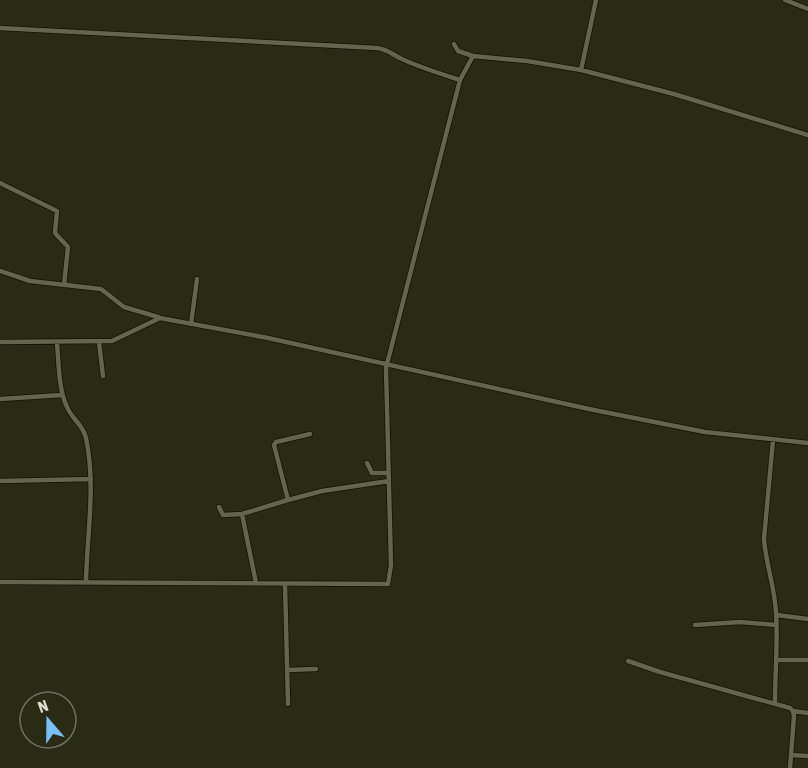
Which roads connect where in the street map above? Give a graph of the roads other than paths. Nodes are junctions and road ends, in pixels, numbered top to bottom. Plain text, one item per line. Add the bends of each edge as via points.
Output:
1 (596, 0) edge
2 (786, 0) edge
3 (808, 9) edge
4 (0, 28) edge
5 (454, 44) dead end
6 (473, 56) junction
7 (581, 70) junction
8 (460, 80) junction
9 (808, 135) edge
10 (0, 183) edge
11 (0, 271) edge
12 (197, 279) dead end
13 (64, 285) junction
14 (160, 318) junction
15 (191, 324) junction
16 (0, 342) edge
17 (99, 342) junction
18 (57, 343) junction
19 (386, 364) junction
20 (102, 376) dead end
21 (62, 395) junction
22 (0, 399) edge
23 (310, 434) dead end
24 (773, 440) junction
25 (808, 443) edge
26 (367, 463) dead end
27 (388, 473) junction
28 (91, 478) junction
29 (0, 481) edge
30 (388, 481) junction
31 (288, 500) junction
32 (219, 507) dead end
33 (242, 514) junction
34 (0, 582) edge
35 (86, 582) junction
36 (256, 583) junction
37 (285, 584) junction
38 (777, 615) junction
39 (808, 619) edge
40 (695, 625) dead end
41 (776, 625) junction
42 (776, 660) junction
43 (808, 660) edge
44 (628, 661) dead end
45 (316, 669) dead end
46 (287, 670) junction
47 (775, 703) junction
48 (288, 704) dead end
49 (793, 711) junction
50 (808, 713) edge
51 (791, 755) junction
52 (808, 756) edge
53 (790, 768) edge

1 - 7 street
2 - 3 street
4 - 8 street via 381,48
5 - 6 street via 458,51
6 - 7 street
6 - 8 street
7 - 9 street
8 - 19 street
10 - 13 street via 58,212 55,233 68,247
11 - 13 street via 30,281
12 - 15 street
13 - 14 street via 101,289 124,307
14 - 15 street
14 - 17 street via 118,339
15 - 19 street
16 - 18 street
17 - 18 street
17 - 20 street
18 - 21 street
19 - 24 street via 705,432
19 - 27 street
21 - 22 street
21 - 28 street via 83,429
23 - 31 street via 274,445
24 - 25 street
24 - 38 street via 765,539
26 - 27 street via 372,473
27 - 30 street
28 - 29 street
28 - 35 street
30 - 31 street
30 - 37 street via 388,584
31 - 33 street
32 - 33 street via 224,515
33 - 36 street
34 - 35 street
35 - 36 street
36 - 37 street
37 - 46 street
38 - 39 street
38 - 41 street
40 - 41 street
41 - 42 street
42 - 43 street
42 - 47 street
44 - 47 street
45 - 46 street
46 - 48 street
47 - 49 street
49 - 50 street
49 - 51 street
51 - 52 street
51 - 53 street

